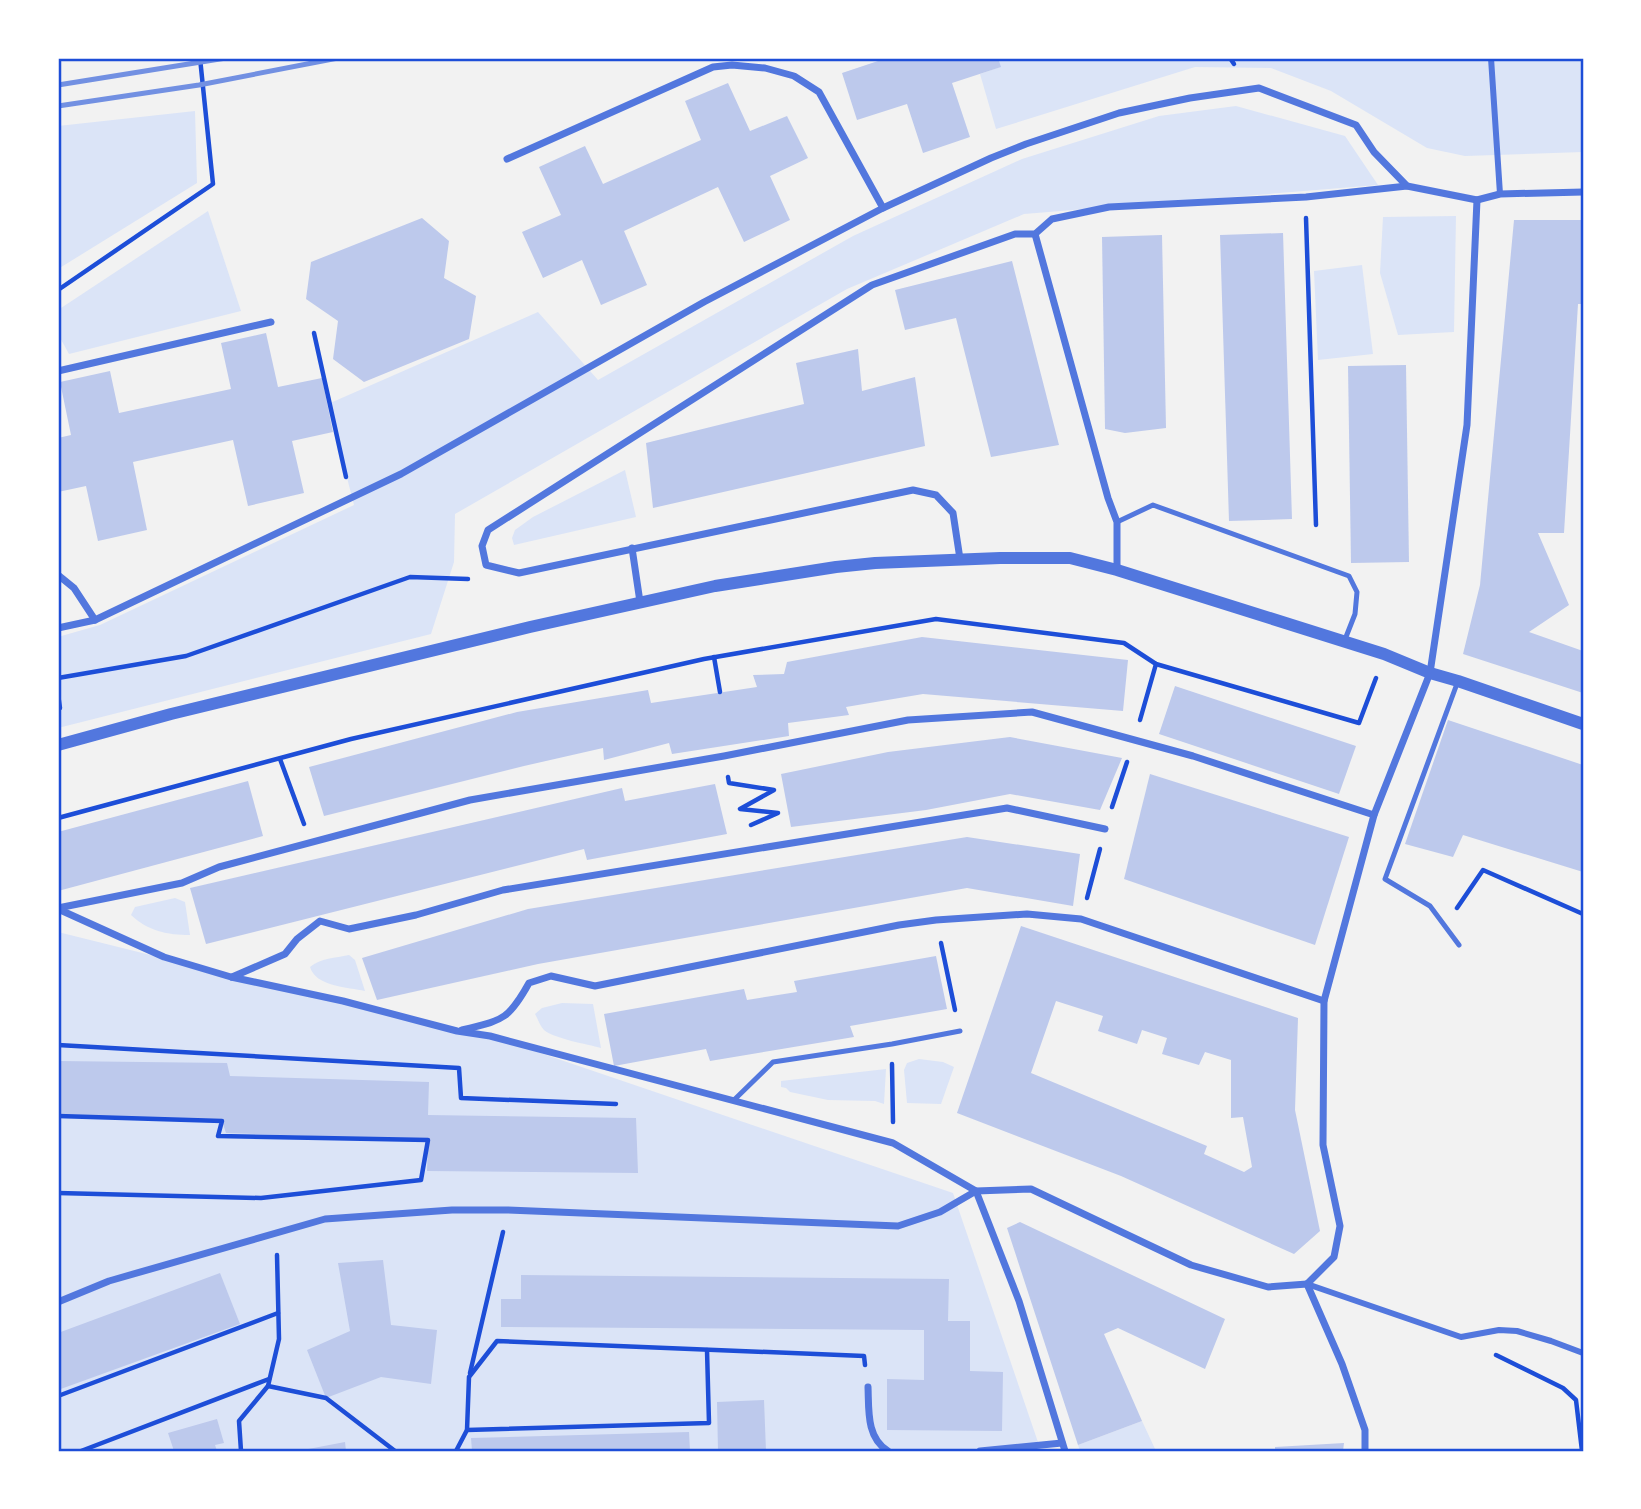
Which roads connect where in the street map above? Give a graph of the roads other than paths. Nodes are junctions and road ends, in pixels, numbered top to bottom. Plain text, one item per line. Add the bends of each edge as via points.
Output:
1 (1491, 58) edge
2 (507, 159) dead end
3 (1407, 186) junction
4 (1583, 192) edge
5 (1500, 194) junction
6 (1478, 200) junction
7 (883, 208) junction
8 (1035, 234) junction
9 (271, 322) dead end
10 (58, 371) edge
11 (1117, 522) junction
12 (632, 548) junction
13 (960, 559) junction
14 (1117, 570) junction
15 (58, 575) edge
16 (640, 602) junction
17 (95, 620) junction
18 (58, 628) edge
19 (1344, 642) junction
20 (1430, 673) junction
21 (1458, 681) junction
22 (1583, 724) edge
23 (58, 745) edge
24 (1374, 815) junction
25 (1105, 829) dead end
26 (58, 908) edge
27 (1459, 945) dead end
28 (231, 977) junction
29 (1324, 1001) junction
30 (457, 1031) junction
31 (960, 1031) road end
32 (734, 1100) junction
33 (976, 1191) junction
34 (1307, 1284) junction
35 (58, 1303) edge
36 (1583, 1353) edge
37 (868, 1387) road end
38 (1063, 1447) edge
39 (888, 1451) edge
40 (980, 1451) edge
41 (1365, 1451) edge

1 - 5 street
2 - 7 street via 713,67 765,68 794,76 820,92
3 - 6 street
3 - 7 street via 1374,152 1356,125 1259,88 1119,113 1014,148
3 - 8 street via 1306,197 1109,207 1052,219
4 - 5 street
5 - 6 street
6 - 20 street via 1466,425
7 - 17 street via 715,296 401,474
8 - 11 street
8 - 12 street via 1015,234 872,285 488,530 482,546 486,565 519,573
9 - 10 street
11 - 14 street
11 - 19 lane via 1153,505 1349,576 1357,592 1355,614
12 - 13 street via 913,490 936,495 953,513
12 - 16 street
13 - 14 street via 1070,558
13 - 16 street via 836,567
14 - 19 street
15 - 17 street via 74,588
16 - 23 street
17 - 18 street
19 - 20 street
20 - 21 street
20 - 24 street
21 - 22 street
21 - 27 lane via 1385,879 1430,906
24 - 26 street via 1193,756 1031,712 908,720 470,800 219,867 182,883
24 - 29 street
25 - 28 street via 1007,808 503,890 349,929 320,921 285,954
26 - 28 street via 164,957
28 - 30 street
29 - 30 street via 1081,919 1027,914 899,925 595,986 551,976 529,983 516,1006 499,1020
29 - 34 street via 1323,1145 1340,1226 1334,1256
30 - 32 street
31 - 32 lane via 773,1062
32 - 33 street via 893,1143
33 - 34 street via 1031,1189 1191,1265 1268,1287
33 - 35 street via 940,1212 898,1226 508,1210 325,1219 109,1282
33 - 38 street via 1019,1301
34 - 36 street via 1461,1337 1517,1331
34 - 41 street via 1365,1430
37 - 39 street via 869,1421 874,1437
38 - 40 street

